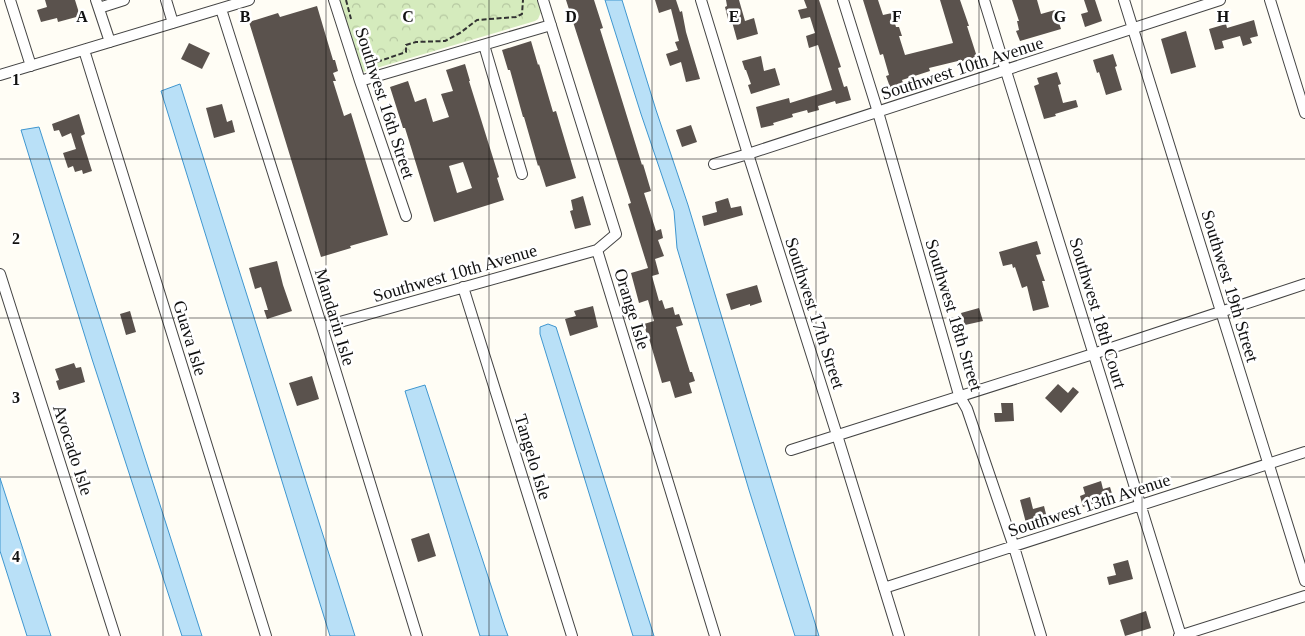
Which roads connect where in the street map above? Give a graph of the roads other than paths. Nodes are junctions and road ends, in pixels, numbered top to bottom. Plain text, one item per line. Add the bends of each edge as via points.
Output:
1 (10, 0) edge
2 (124, 0) edge
3 (166, 0) edge
4 (249, 0) edge
5 (334, 0) edge
6 (543, 0) edge
7 (701, 0) edge
8 (843, 0) edge
9 (984, 0) edge
10 (1124, 0) edge
11 (1220, 0) edge
12 (1270, 0) edge
13 (97, 4) edge
14 (221, 9) junction
15 (173, 23) junction
16 (551, 25) junction
17 (1133, 28) junction
18 (110, 42) junction
19 (484, 45) junction
20 (84, 50) junction
21 (31, 66) junction
22 (1006, 70) junction
23 (0, 76) edge
24 (360, 81) junction
25 (878, 112) junction
26 (1305, 113) edge
27 (748, 154) junction
28 (714, 164) dead end
29 (522, 174) dead end
30 (406, 216) dead end
31 (598, 250) junction
32 (0, 274) edge
33 (1305, 284) edge
34 (462, 287) junction
35 (1221, 311) junction
36 (322, 327) junction
37 (1093, 354) junction
38 (959, 395) junction
39 (837, 435) junction
40 (791, 450) dead end
41 (1305, 452) edge
42 (1269, 464) junction
43 (1141, 505) junction
44 (1014, 547) junction
45 (1305, 581) edge
46 (884, 588) junction
47 (1305, 596) edge
48 (114, 636) edge
49 (266, 636) edge
50 (417, 636) edge
51 (572, 636) edge
52 (715, 636) edge
53 (899, 636) edge
54 (1041, 636) edge
55 (1180, 636) edge

1 - 21 street
2 - 13 street
3 - 15 street
4 - 14 street
5 - 24 street, Southwest 16th Street
6 - 16 street, Orange Isle
7 - 27 street, Southwest 17th Street
8 - 25 street, Southwest 18th Street
9 - 22 street, Southwest 18th Court
10 - 17 street, Southwest 19th Street
11 - 17 street, Southwest 10th Avenue
12 - 26 street
13 - 18 street
14 - 15 street
14 - 36 street, Mandarin Isle
15 - 18 street
16 - 19 street
16 - 31 street, Orange Isle via 616,234
17 - 22 street, Southwest 10th Avenue
17 - 35 street, Southwest 19th Street
18 - 20 street
19 - 24 street
19 - 29 street
20 - 21 street
20 - 49 street, Guava Isle
21 - 23 street
22 - 25 street, Southwest 10th Avenue
22 - 37 street, Southwest 18th Court
24 - 30 street, Southwest 16th Street
25 - 27 street, Southwest 10th Avenue
25 - 38 street, Southwest 18th Street
27 - 28 street, Southwest 10th Avenue
27 - 39 street, Southwest 17th Street
31 - 34 street, Southwest 10th Avenue
31 - 52 street, Orange Isle
32 - 48 street, Avocado Isle
33 - 35 street
34 - 36 street, Southwest 10th Avenue
34 - 51 street, Tangelo Isle
35 - 37 street
35 - 42 street, Southwest 19th Street
36 - 50 street, Mandarin Isle
37 - 38 street
37 - 43 street, Southwest 18th Court
38 - 39 street
38 - 44 street, Southwest 18th Street
39 - 40 street
39 - 46 street, Southwest 17th Street
41 - 42 street, Southwest 13th Avenue
42 - 43 street, Southwest 13th Avenue
42 - 45 street, Southwest 19th Street
43 - 44 street, Southwest 13th Avenue
43 - 55 street, Southwest 18th Court
44 - 46 street, Southwest 13th Avenue
44 - 54 street, Southwest 18th Street
46 - 53 street, Southwest 17th Street
47 - 55 street

